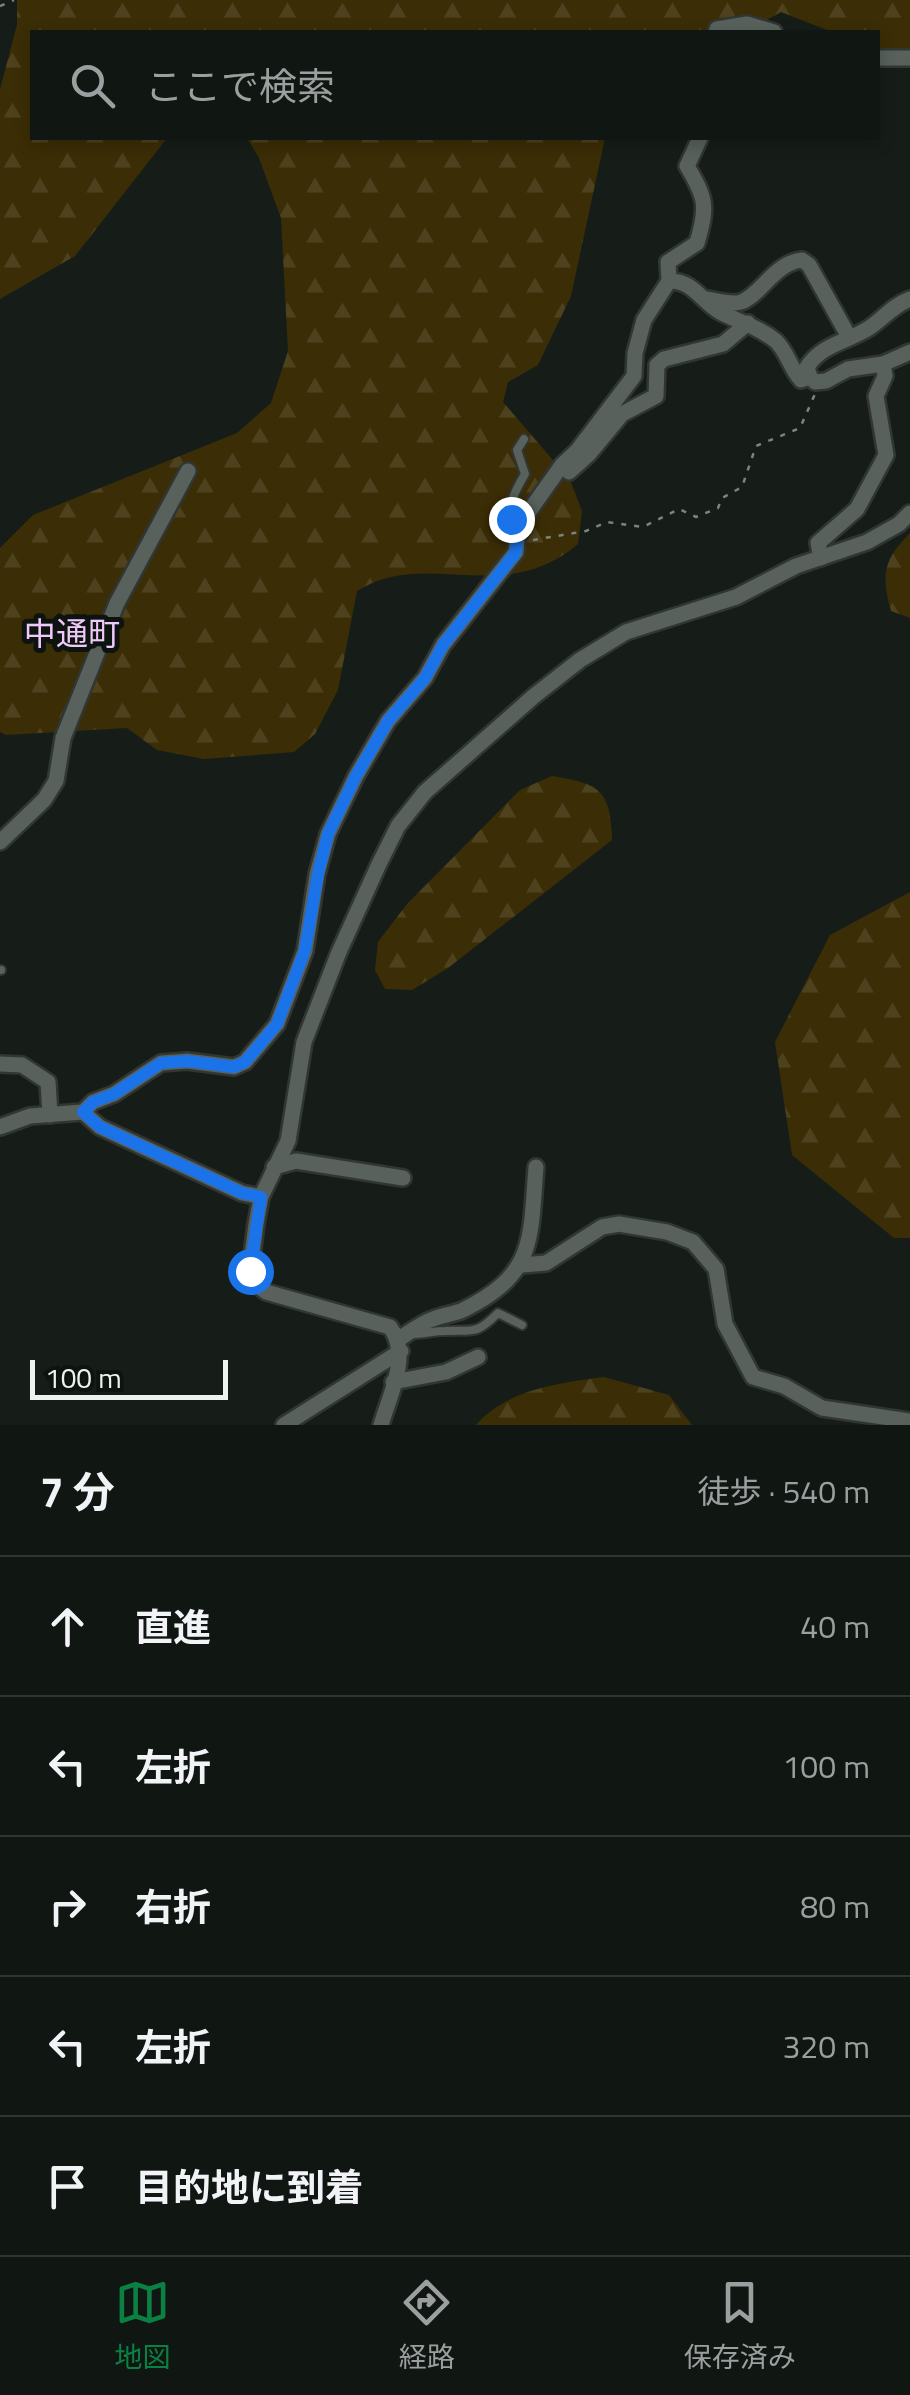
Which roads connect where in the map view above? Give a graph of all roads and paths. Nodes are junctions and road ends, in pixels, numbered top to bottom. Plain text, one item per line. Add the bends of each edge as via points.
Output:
1 (14, 0) edge
2 (0, 6) edge
3 (717, 30) edge
4 (767, 30) edge
5 (880, 58) edge
6 (910, 58) edge
7 (699, 140) edge
8 (668, 281) junction
9 (708, 299) junction
10 (910, 299) edge
11 (748, 323) junction
12 (849, 337) junction
13 (910, 352) edge
14 (883, 364) junction
15 (814, 379) junction
16 (524, 440) dead end
17 (188, 472) dead end
18 (541, 495) junction
19 (910, 512) edge
20 (518, 535) junction
21 (821, 558) junction
22 (0, 842) edge
23 (0, 1064) edge
24 (83, 1112) junction
25 (50, 1115) junction
26 (0, 1127) edge
27 (274, 1167) junction
28 (536, 1167) dead end
29 (403, 1178) dead end
30 (261, 1197) junction
31 (522, 1265) junction
32 (522, 1325) dead end
33 (402, 1341) junction
34 (478, 1357) dead end
35 (393, 1382) junction
36 (910, 1421) edge
37 (284, 1425) edge
38 (381, 1425) edge

1 - 2 path
3 - 4 street via 747,24
5 - 6 street
7 - 8 street via 686,166 706,201 704,221 697,243 668,262
8 - 9 street
8 - 18 street via 644,320 634,376
9 - 11 street
9 - 12 street via 738,304 791,261 802,260
10 - 12 street
11 - 15 street via 775,341 801,380
11 - 18 street via 722,344 664,359 657,365 656,396 622,414 590,454
12 - 15 street via 814,356 806,367
13 - 14 street
14 - 15 street
14 - 21 street via 876,396 886,455 857,509 818,543
15 - 20 path via 800,428 756,446 742,486 718,508 696,517 679,509 643,527 607,522
16 - 20 lane via 516,450 525,474 510,504
17 - 22 street via 118,603 63,738 56,782
18 - 20 street
19 - 21 street via 867,542
20 - 24 street via 516,552 388,721 356,776 328,834 305,950 277,1024 234,1067 161,1063
21 - 27 street via 736,597 626,632 549,684 425,792 398,826 339,952 304,1042 288,1141
23 - 25 street via 22,1065 48,1082
24 - 25 street
24 - 30 street via 100,1127
25 - 26 street
27 - 29 street via 296,1162
27 - 30 street
28 - 31 street
30 - 33 street via 250,1271 256,1284 390,1327
31 - 33 street via 462,1310 429,1320
31 - 36 street via 546,1262 602,1227 619,1224 693,1242 716,1269 724,1324 753,1377 822,1408
32 - 33 lane via 498,1313 482,1329
33 - 35 street
33 - 37 street
34 - 35 street via 446,1372
35 - 38 street

